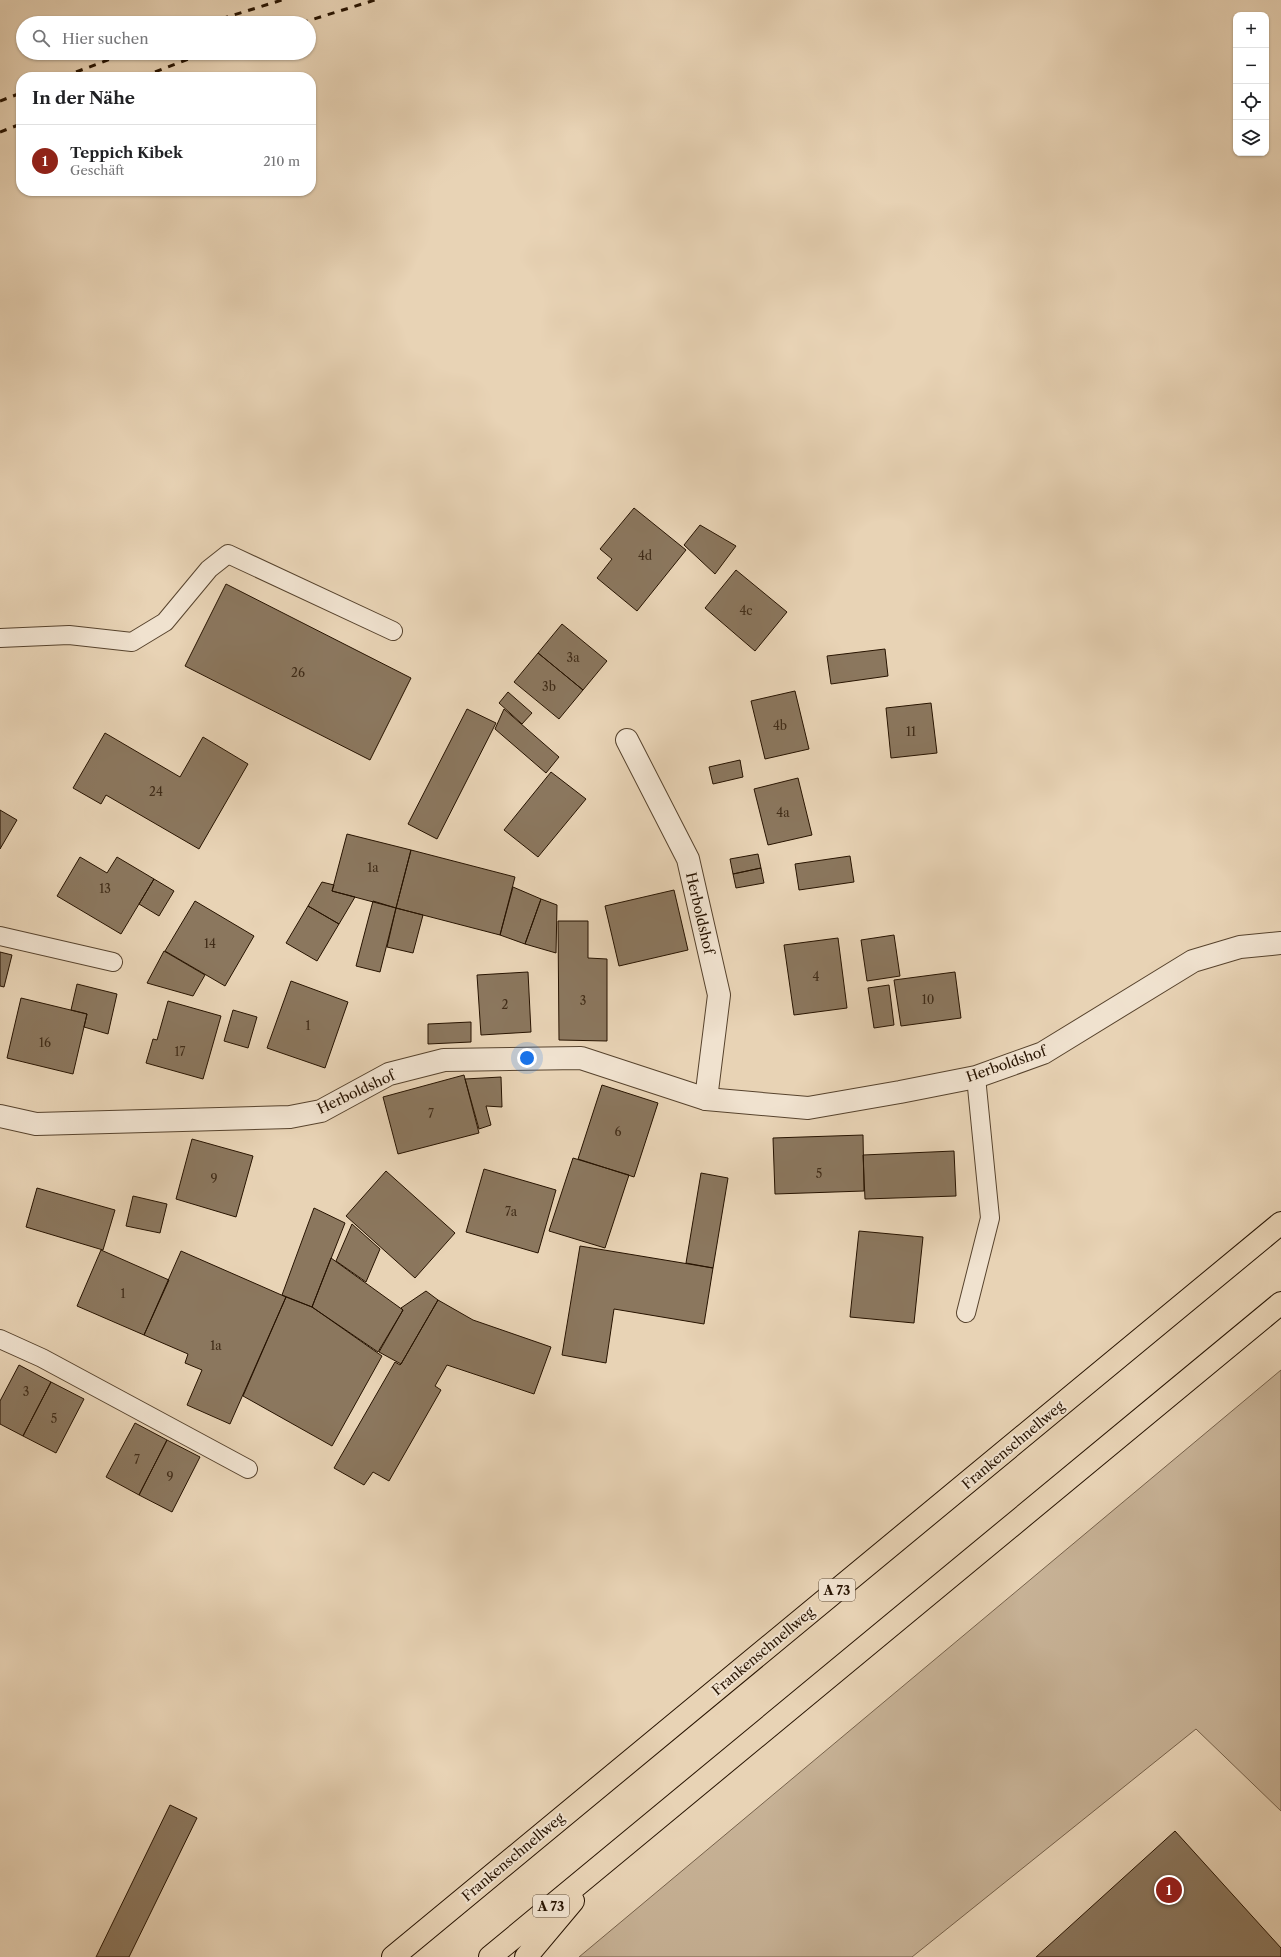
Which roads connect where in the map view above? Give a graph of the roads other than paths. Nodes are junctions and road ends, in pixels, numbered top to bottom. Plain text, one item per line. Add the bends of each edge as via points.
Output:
1 (393, 630) dead end
2 (0, 638) edge
3 (627, 740) dead end
4 (0, 936) edge
5 (1281, 944) edge
6 (113, 962) dead end
7 (976, 1077) junction
8 (706, 1099) junction
9 (0, 1116) edge
10 (1281, 1223) edge
11 (1281, 1303) edge
12 (966, 1313) dead end
13 (0, 1340) edge
14 (248, 1469) dead end
15 (612, 1856) junction
16 (393, 1957) edge
17 (490, 1957) edge
18 (526, 1957) edge

1 - 2 lane via 228,554 209,569 165,622 132,642 69,635
3 - 8 street, Herboldshof via 688,859 720,995
4 - 6 lane
5 - 7 street, Herboldshof via 1240,947 1193,961 1043,1053
7 - 8 street, Herboldshof via 808,1108
7 - 12 lane via 990,1218
8 - 9 street, Herboldshof via 581,1058 444,1060 389,1074 321,1111 290,1117 36,1124
10 - 16 highway, Frankenschnellweg / A 73
11 - 15 highway, A 73
13 - 14 lane via 42,1358
15 - 17 highway, A 73
15 - 18 highway

